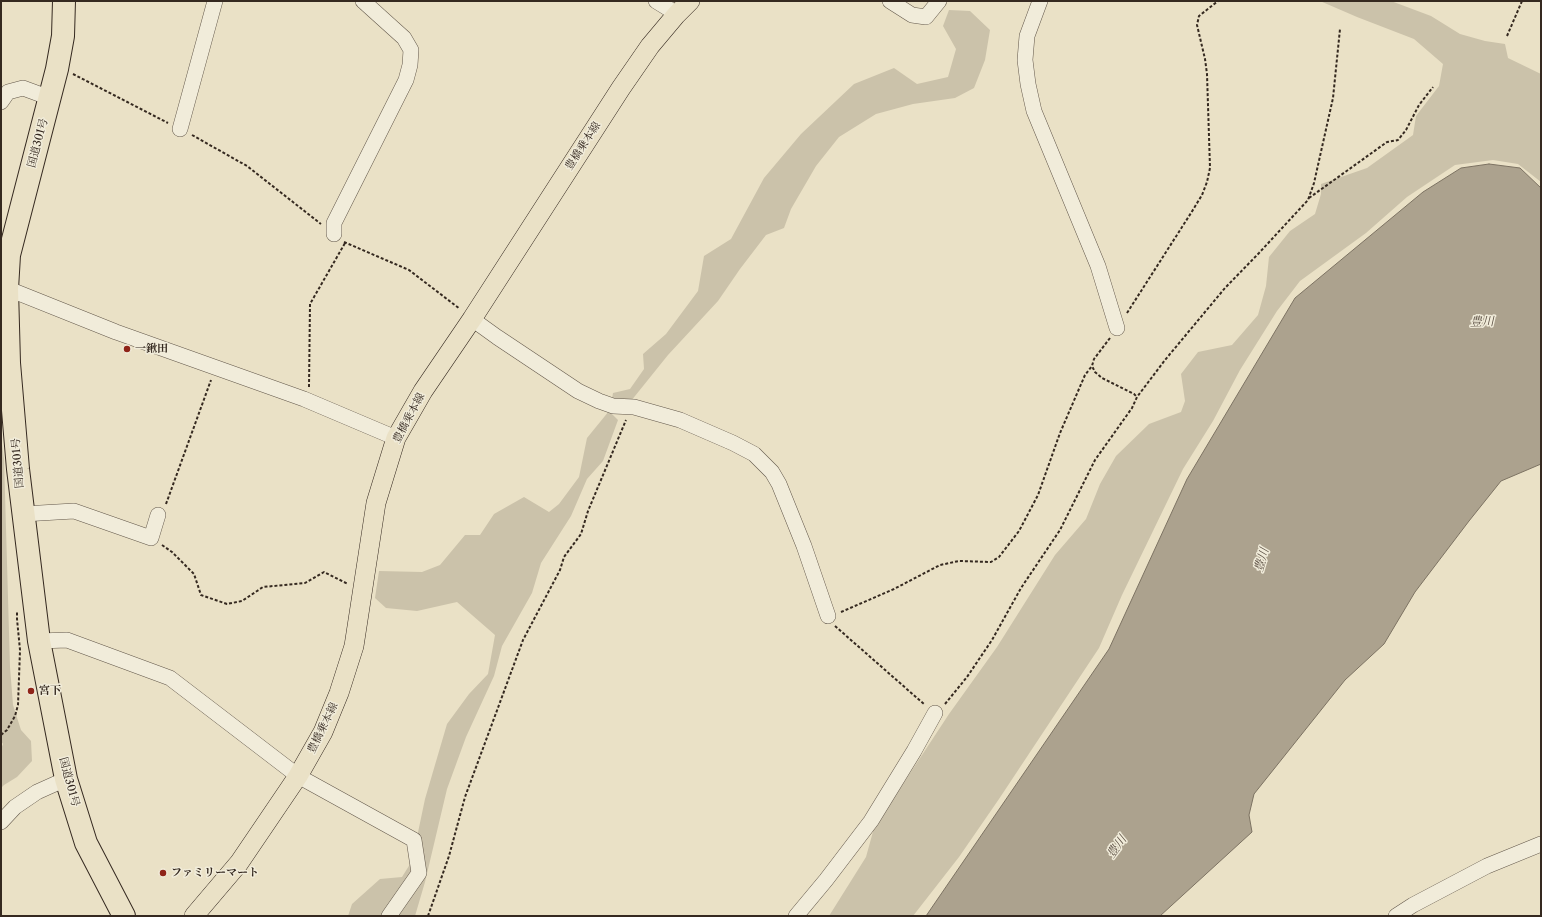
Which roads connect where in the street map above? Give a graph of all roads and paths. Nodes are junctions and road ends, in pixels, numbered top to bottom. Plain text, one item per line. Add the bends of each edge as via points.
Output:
1 (64, 1) edge
2 (215, 1) edge
3 (363, 1) edge
4 (656, 1) edge
5 (690, 1) edge
6 (890, 1) edge
7 (939, 1) edge
8 (1040, 1) edge
9 (1218, 1) edge
10 (1522, 1) edge
11 (676, 15) junction
12 (1340, 29) dead end
13 (1507, 36) dead end
14 (57, 69) junction
15 (1433, 87) dead end
16 (50, 98) junction
17 (1, 102) edge
18 (180, 129) junction
19 (1308, 200) junction
20 (340, 238) junction
21 (4, 287) edge
22 (472, 319) junction
23 (1117, 328) junction
24 (5, 362) edge
25 (1092, 366) junction
26 (216, 367) junction
27 (1137, 397) junction
28 (304, 399) junction
29 (634, 407) junction
30 (396, 438) junction
31 (23, 514) junction
32 (158, 515) joint
33 (151, 538) junction
34 (362, 592) junction
35 (34, 601) junction
36 (828, 616) junction
37 (39, 641) junction
38 (935, 713) junction
39 (1, 735) edge
40 (298, 776) junction
41 (66, 779) junction
42 (1, 822) edge
43 (1541, 844) edge
44 (124, 916) edge
45 (194, 916) edge
46 (389, 916) edge
47 (428, 916) edge
48 (796, 916) edge
49 (1396, 916) edge

1 - 14 highway, 国道301号 via 63,36
2 - 18 street
3 - 20 street via 404,38 411,50 410,65 406,80 334,223
4 - 11 street
5 - 11 main road, 豊橋乗本線
6 - 7 street via 912,15 926,17
8 - 23 street via 1027,36 1025,60 1034,111 1098,266
9 - 23 path via 1199,16 1197,25 1207,74 1210,168 1207,182 1191,213
10 - 13 path
11 - 22 main road, 豊橋乗本線 via 650,46 621,88
12 - 19 path via 1333,98
14 - 16 highway, 国道301号
14 - 18 path via 68,71
15 - 19 path via 1398,140 1387,142
16 - 17 street via 24,88 8,92
16 - 21 highway, 国道301号 via 9,255
18 - 20 path via 247,166
19 - 27 path via 1225,288
20 - 22 path via 409,270
20 - 28 path via 310,304 309,390
21 - 24 highway, 国道301号
21 - 26 street via 116,332
22 - 29 street via 578,391 613,406
22 - 30 main road, 豊橋乗本線 via 423,391
23 - 25 path via 1094,359
24 - 31 highway, 国道301号
25 - 27 path via 1102,378
25 - 36 path via 1085,375 1060,433 1038,495 1019,531 999,557 991,562 959,561 940,565 894,589
26 - 28 street
26 - 32 path via 162,514
27 - 38 path via 1095,460 1060,530 1021,588 992,640 967,677
28 - 30 street
29 - 36 street via 680,420 733,443 754,454 772,472 804,546
29 - 47 path via 606,465 581,534 564,557 560,570 523,640 465,797 449,856
30 - 34 main road, 豊橋乗本線 via 376,503
31 - 33 street via 74,511
31 - 35 highway, 国道301号
32 - 33 street
33 - 34 path via 172,552 194,574 201,595 227,604 242,601 263,587 305,583 324,572
34 - 40 main road, 豊橋乗本線 via 354,646 339,693 323,732
35 - 37 highway, 国道301号
35 - 39 path via 17,609 20,650 18,705 15,716
36 - 38 path via 832,623
37 - 40 street via 67,640 170,678
37 - 41 highway, 国道301号
38 - 48 street via 871,820
40 - 45 main road, 豊橋乗本線 via 239,863
40 - 46 street via 414,840 419,873
41 - 42 street via 37,792 15,807
41 - 44 highway, 国道301号 via 86,843
43 - 49 street via 1487,866

